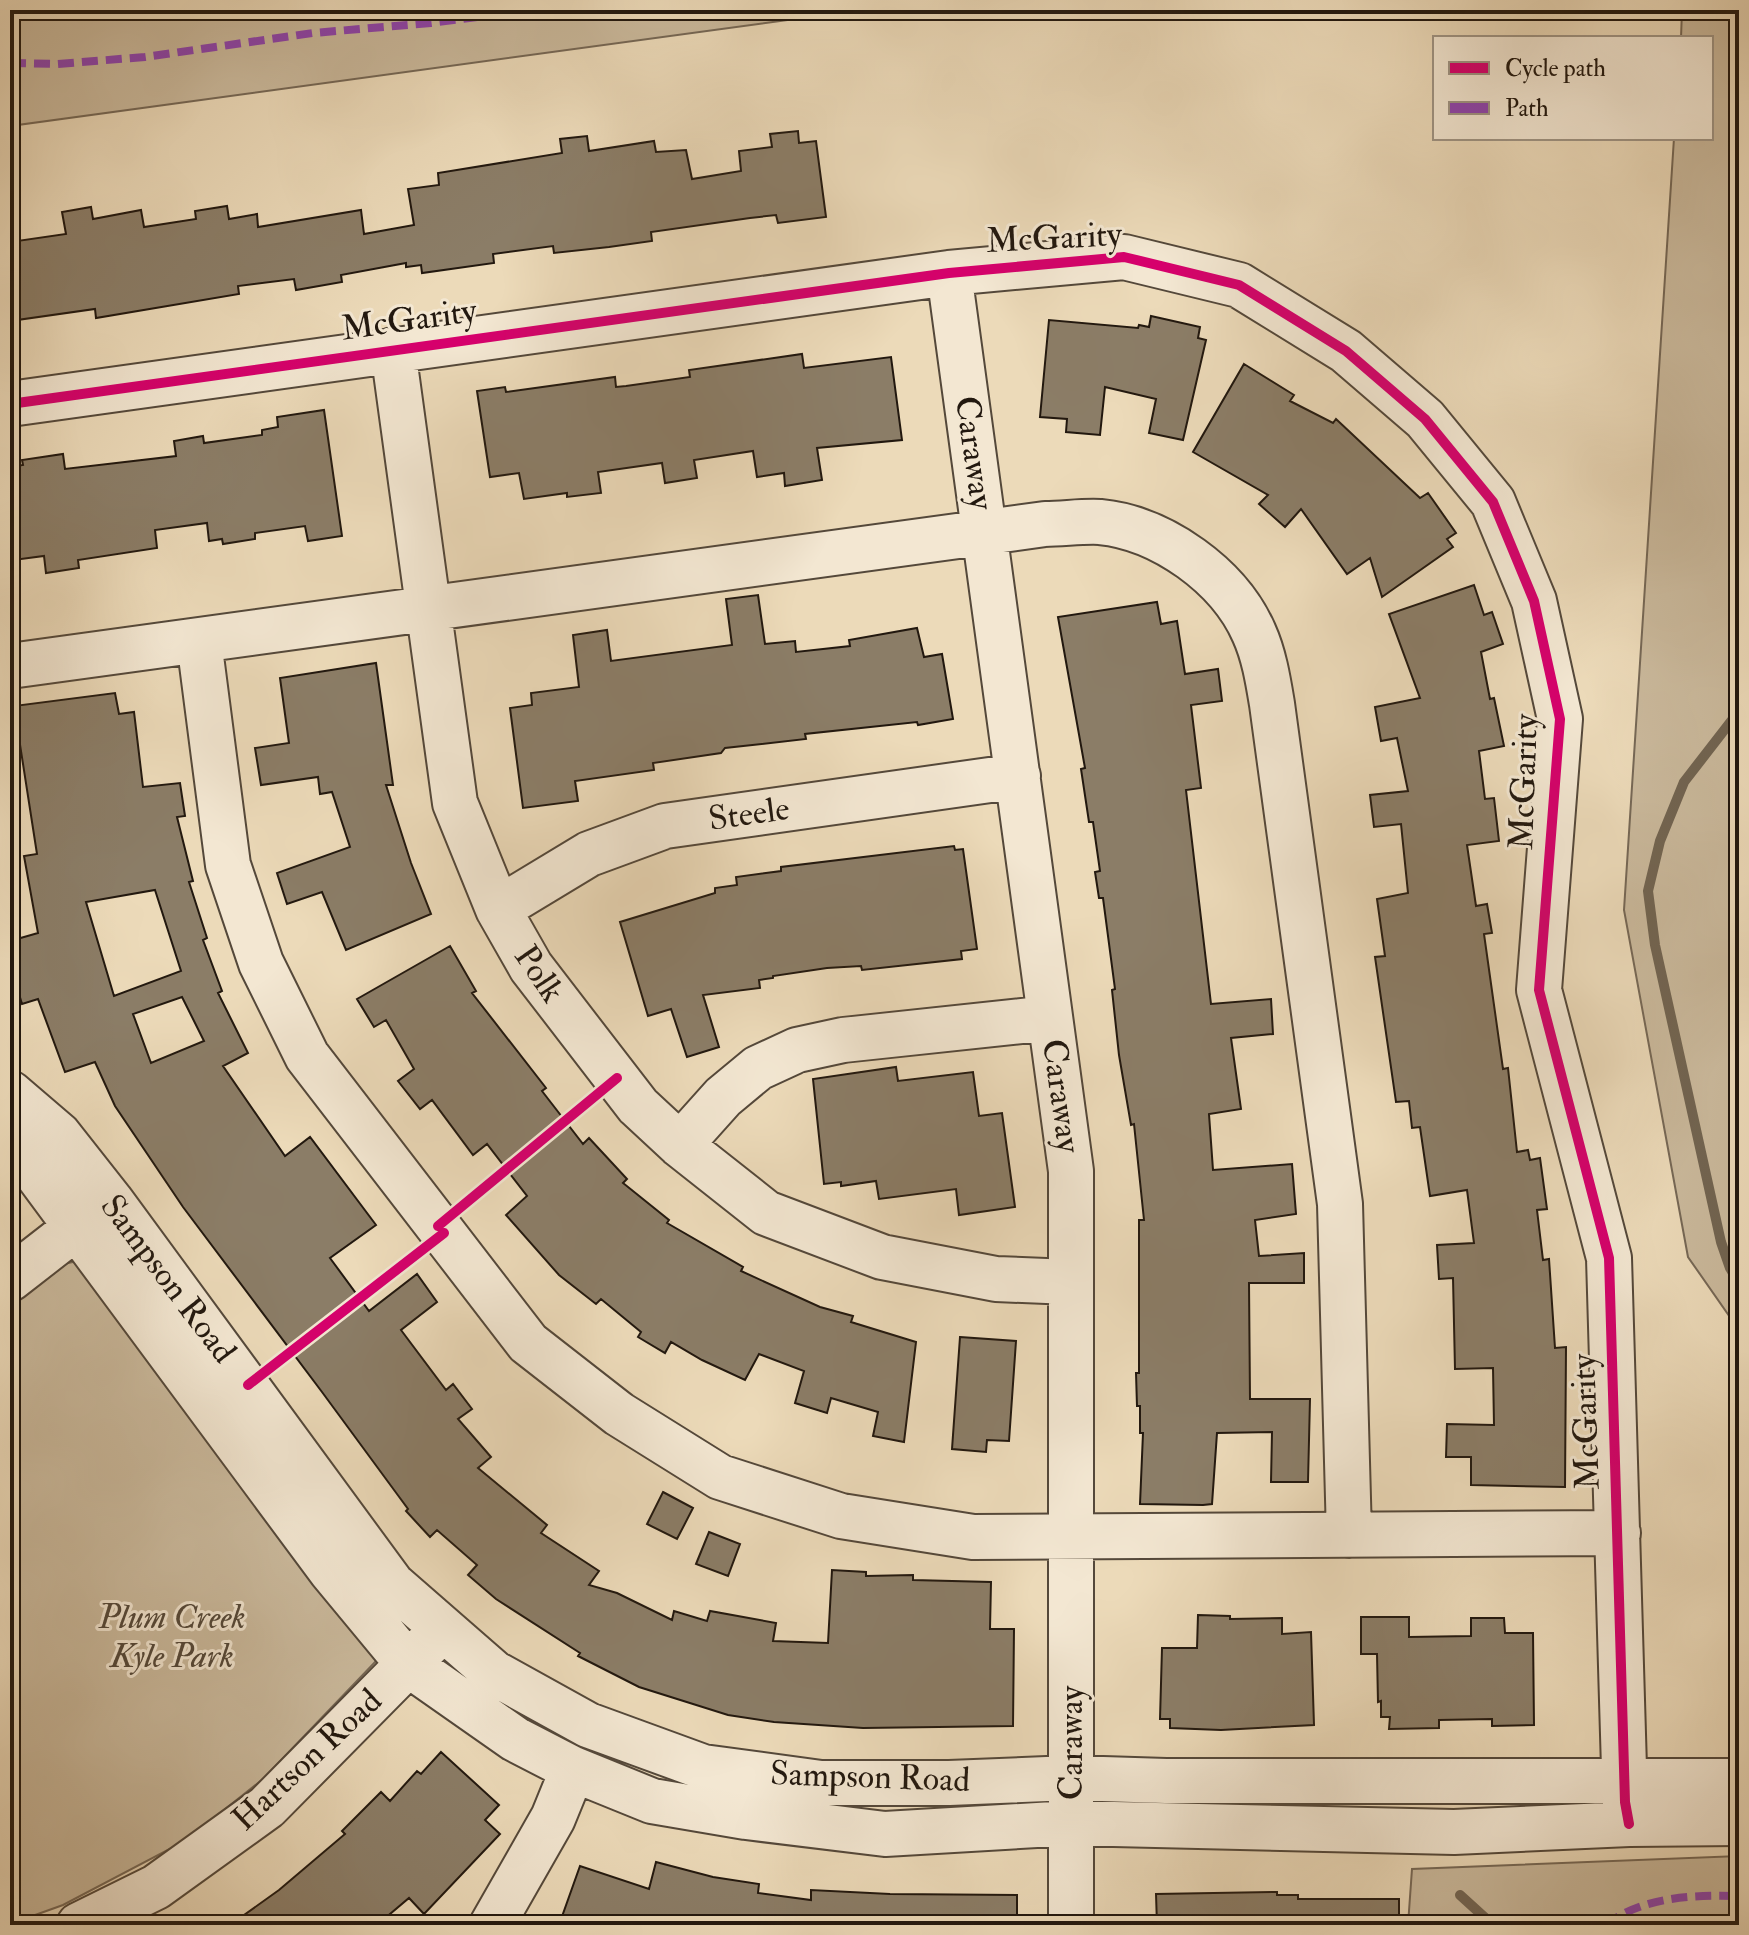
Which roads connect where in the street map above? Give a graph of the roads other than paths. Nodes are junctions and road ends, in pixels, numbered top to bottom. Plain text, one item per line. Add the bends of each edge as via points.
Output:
1 (949, 273) junction
2 (393, 350) junction
3 (10, 404) edge
4 (985, 534) junction
5 (429, 610) junction
6 (199, 641) junction
7 (10, 666) edge
8 (1018, 776) junction
9 (498, 909) junction
10 (1050, 1018) junction
11 (10, 1093) edge
12 (10, 1145) edge
13 (680, 1145) junction
14 (111, 1201) junction
15 (75, 1229) junction
16 (10, 1279) edge
17 (1071, 1282) junction
18 (1618, 1533) junction
19 (1349, 1535) junction
20 (1071, 1536) junction
21 (442, 1630) junction
22 (408, 1664) junction
23 (573, 1769) junction
24 (1071, 1778) junction
25 (1625, 1780) junction
26 (1739, 1781) edge
27 (1071, 1823) junction
28 (1739, 1823) edge
29 (1629, 1824) junction
30 (79, 1925) edge
31 (492, 1925) edge
32 (1071, 1925) edge

1 - 2 street, McGarity
1 - 4 street, Caraway
1 - 18 street, McGarity via 1124,257 1239,285 1346,351 1425,419 1493,502 1534,601 1560,719 1539,990 1609,1258
2 - 3 street, McGarity
2 - 5 street, Polk
4 - 5 street
4 - 8 street, Caraway
4 - 19 street via 1045,524 1100,522 1128,528 1205,570 1254,632 1272,704 1340,1204
5 - 6 street
5 - 9 street, Polk via 455,803
6 - 7 street
6 - 20 street via 228,865 261,963 307,1056 528,1343 619,1414 720,1477 841,1516 973,1537
8 - 9 street, Steele via 665,826 589,854
8 - 10 street, Caraway
9 - 13 street, Polk via 531,967 638,1106
10 - 13 street via 843,1040 797,1050 758,1068
10 - 17 street, Caraway via 1071,1171
11 - 14 street, Sampson Road via 59,1135
12 - 15 street, Sampson Road
13 - 17 street, Polk via 766,1213 882,1257 996,1279
14 - 15 street
14 - 21 street, Sampson Road via 392,1584
15 - 16 street
15 - 22 street, Sampson Road via 331,1571
17 - 20 street, Caraway
18 - 19 street
18 - 25 street, McGarity
19 - 20 street
20 - 24 street, Caraway
21 - 22 street, Hartson Road
21 - 24 street, Sampson Road via 494,1673 588,1725 703,1767 821,1783
22 - 23 street, Sampson Road via 515,1739
22 - 30 street, Hartson Road via 267,1807 156,1887
23 - 27 street, Sampson Road via 652,1801 885,1834
23 - 31 street via 553,1818
24 - 25 street, Sampson Road
24 - 27 street, Caraway
25 - 26 street, Sampson Road
25 - 29 street, McGarity
27 - 29 street, Sampson Road via 1454,1832
27 - 32 street, Caraway
28 - 29 street, Sampson Road

